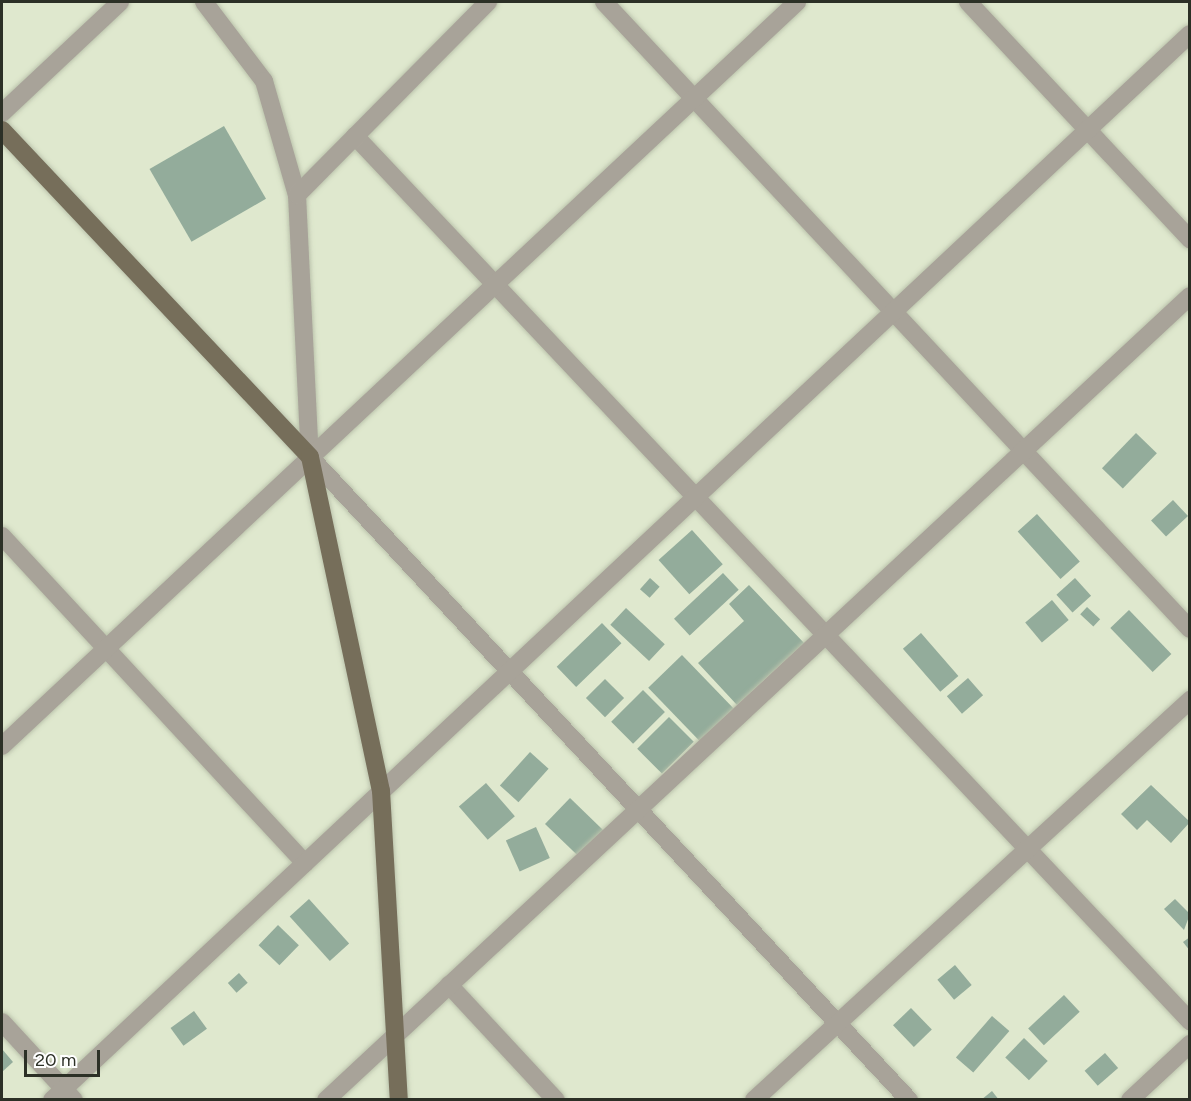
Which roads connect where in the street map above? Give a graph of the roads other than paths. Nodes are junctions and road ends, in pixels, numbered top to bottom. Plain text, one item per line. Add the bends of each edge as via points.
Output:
1 (120, 2) edge
2 (204, 2) edge
3 (488, 2) edge
4 (604, 2) edge
5 (797, 2) edge
6 (968, 2) edge
7 (1190, 34) edge
8 (694, 98) junction
9 (2, 113) edge
10 (2, 130) edge
11 (1087, 130) junction
12 (355, 136) junction
13 (297, 195) junction
14 (1190, 239) edge
15 (495, 284) junction
16 (1190, 296) edge
17 (893, 312) junction
18 (1023, 451) junction
19 (310, 457) junction
20 (694, 497) junction
21 (2, 536) edge
22 (1190, 629) edge
23 (825, 635) junction
24 (106, 649) junction
25 (509, 671) junction
26 (1190, 700) edge
27 (2, 746) edge
28 (381, 791) junction
29 (638, 809) junction
30 (1027, 849) junction
31 (305, 862) junction
32 (449, 985) junction
33 (1190, 1021) edge
34 (2, 1022) edge
35 (838, 1023) junction
36 (396, 1035) junction
37 (1190, 1044) edge
38 (63, 1096) edge
39 (326, 1100) edge
40 (399, 1100) edge
41 (556, 1100) edge
42 (754, 1100) edge
43 (909, 1100) edge
44 (1130, 1100) edge

1 - 9 street
2 - 13 street via 264,81
3 - 12 street
4 - 8 street
5 - 8 street
6 - 11 street
7 - 11 street
8 - 15 street
8 - 17 street
10 - 19 main road
11 - 14 street
11 - 17 street
12 - 13 street
12 - 15 street
13 - 19 street
15 - 19 street
15 - 20 street
16 - 18 street
17 - 18 street
17 - 20 street
18 - 22 street
18 - 23 street
19 - 24 street
19 - 25 street
19 - 28 main road
20 - 23 street
20 - 25 street
21 - 24 street
23 - 29 street
23 - 30 street
24 - 27 street
24 - 31 street
25 - 28 street
25 - 29 street
26 - 30 street
28 - 31 street
28 - 36 main road
29 - 32 street
29 - 35 street
30 - 33 street
30 - 35 street
31 - 38 street
32 - 36 street
32 - 41 street
34 - 38 street
35 - 42 street
35 - 43 street
36 - 39 street
36 - 40 main road
37 - 44 street

